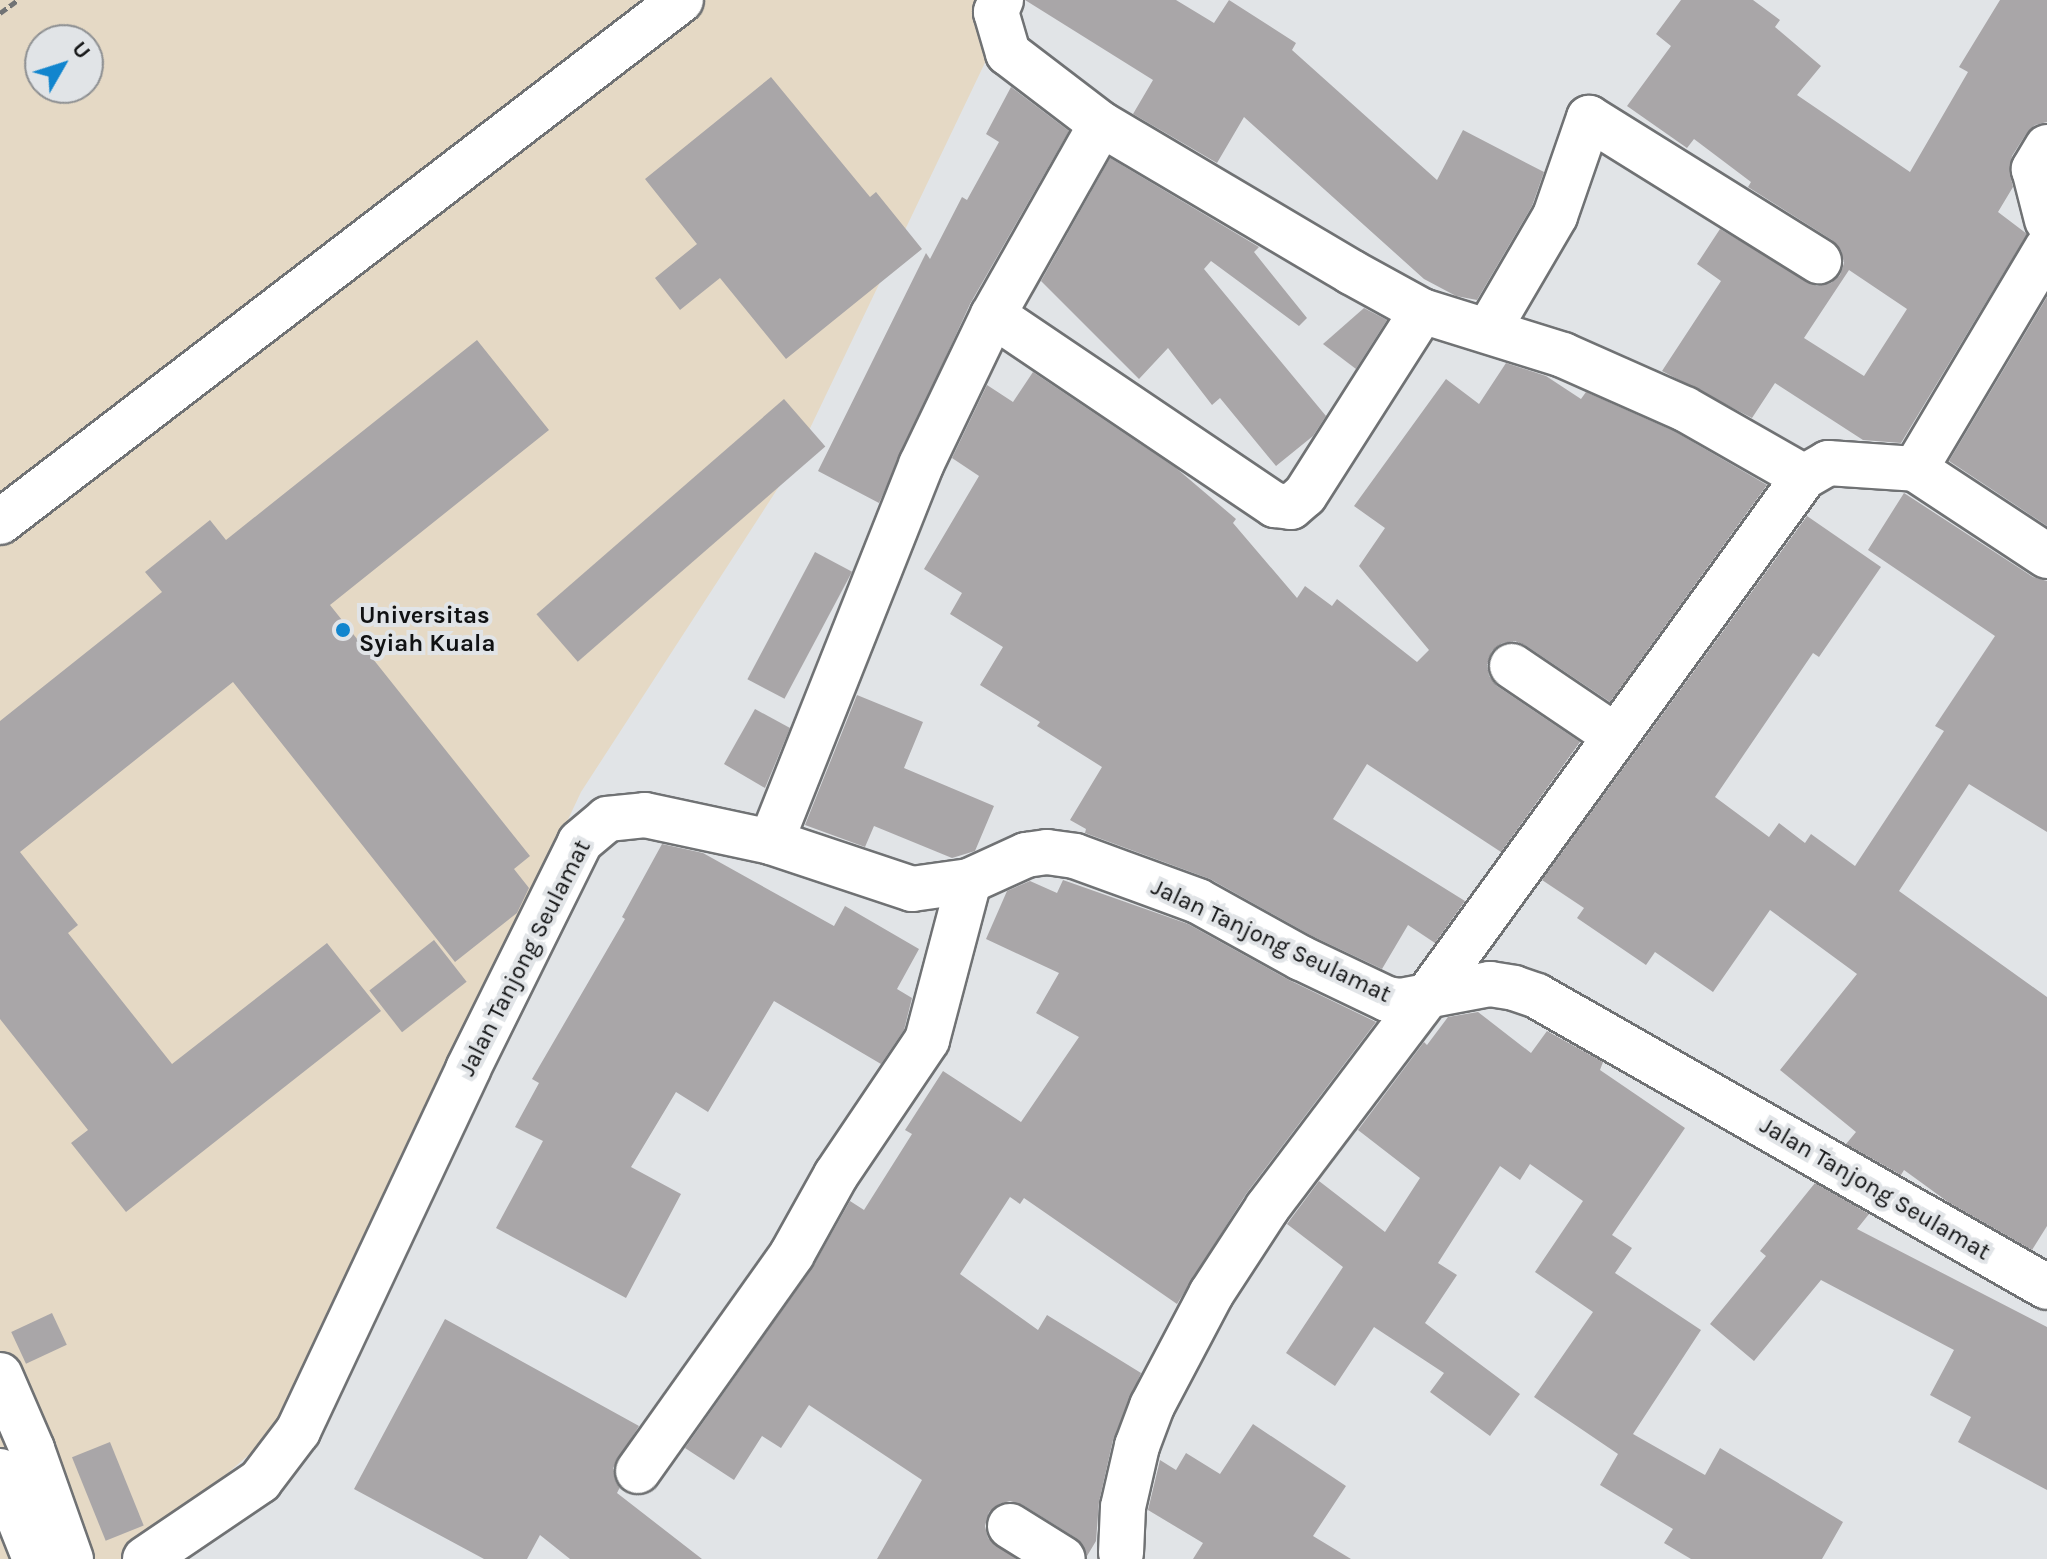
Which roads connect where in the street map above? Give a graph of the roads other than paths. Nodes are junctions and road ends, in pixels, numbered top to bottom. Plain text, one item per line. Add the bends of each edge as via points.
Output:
1 (681, 0) edge
2 (1001, 0) edge
3 (1101, 124) junction
4 (2047, 147) edge
5 (2047, 220) edge
6 (2047, 248) edge
7 (1819, 261) dead end
8 (1422, 311) junction
9 (993, 315) junction
10 (1489, 329) junction
11 (1915, 469) junction
12 (1804, 477) junction
13 (0, 522) edge
14 (2047, 556) edge
15 (1512, 666) dead end
16 (1614, 735) junction
17 (771, 842) junction
18 (969, 881) junction
19 (1428, 995) junction
20 (2047, 1287) edge
21 (0, 1375) edge
22 (0, 1471) edge
23 (638, 1471) dead end
24 (1010, 1526) dead end
25 (1125, 1557) edge
26 (35, 1559) edge
27 (71, 1559) edge
28 (145, 1559) edge
29 (1063, 1559) edge

1 - 13 street
2 - 3 street via 996,12 1008,53
3 - 8 street
3 - 9 street
4 - 5 street via 2034,169
6 - 11 street
7 - 10 street via 1589,118 1555,216
8 - 9 street via 1305,495 1291,507 1275,505
8 - 10 street
9 - 17 street via 921,465
10 - 12 street via 1685,409
11 - 12 street via 1828,463
11 - 14 street
12 - 16 street
15 - 16 street
16 - 19 street
17 - 18 street, Jalan Tanjong Seulamat via 912,889
17 - 28 street, Jalan Tanjong Seulamat via 645,815 607,819 588,832 468,1069 298,1431 260,1481
18 - 19 street, Jalan Tanjong Seulamat via 1026,855 1075,856 1198,901 1387,999
18 - 23 street via 927,1040 836,1175 792,1254
19 - 20 street, Jalan Tanjong Seulamat via 1490,984 1537,996
19 - 25 street via 1267,1208 1211,1294 1152,1406 1137,1446 1123,1507
21 - 27 street
22 - 26 street
24 - 29 street

